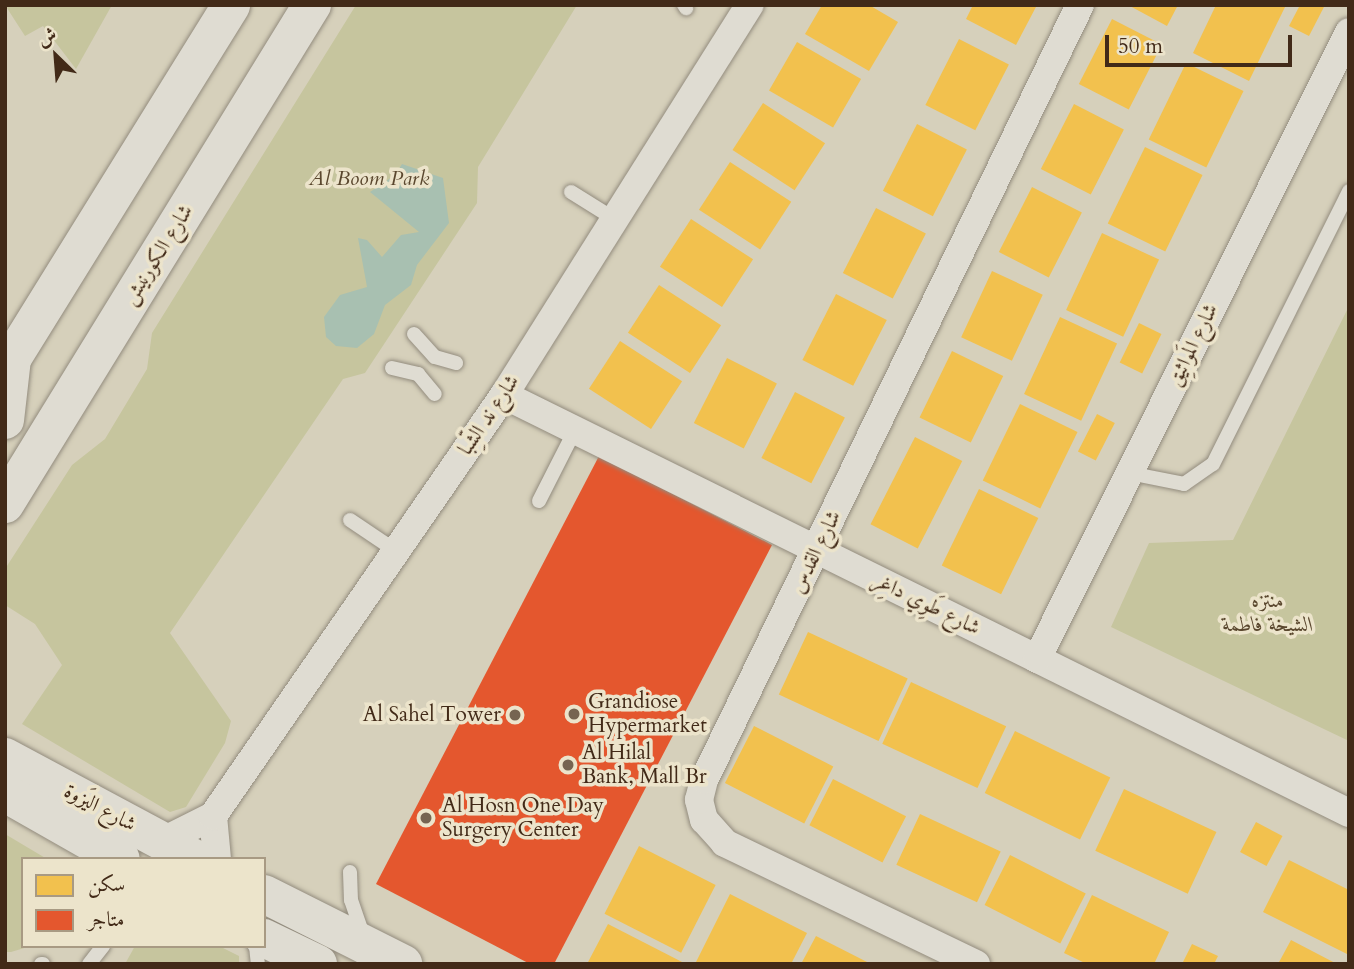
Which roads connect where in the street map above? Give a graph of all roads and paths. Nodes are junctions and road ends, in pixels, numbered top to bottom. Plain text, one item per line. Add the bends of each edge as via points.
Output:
1 (231, 5) edge
2 (312, 5) edge
3 (750, 5) edge
4 (1080, 5) edge
5 (1349, 32) edge
6 (1349, 191) edge
7 (571, 192) dead end
8 (616, 220) junction
9 (414, 334) dead end
10 (456, 363) dead end
11 (9, 365) edge
12 (392, 368) dead end
13 (435, 394) dead end
14 (503, 395) junction
15 (5, 420) edge
16 (575, 430) junction
17 (1129, 473) junction
18 (539, 501) dead end
19 (5, 504) edge
20 (350, 520) dead end
21 (818, 550) junction
22 (396, 551) junction
23 (1037, 659) junction
24 (5, 757) edge
25 (5, 793) edge
26 (1349, 813) edge
27 (213, 816) junction
28 (161, 842) junction
29 (115, 857) edge
30 (191, 857) edge
31 (217, 857) edge
32 (350, 872) dead end
33 (266, 895) edge
34 (266, 939) edge
35 (101, 948) edge
36 (389, 957) edge
37 (89, 964) edge
38 (318, 964) edge
39 (976, 964) edge

1 - 11 main road
2 - 19 main road, شارع الكورنيش
3 - 8 street, شارع ند الشِّبا
4 - 21 street, شارع القدس
5 - 17 street, شارع المَواثِيق
6 - 17 lane via 1213,464 1184,484
7 - 8 lane
8 - 14 street, شارع ند الشِّبا
9 - 10 lane via 435,357
11 - 15 main road
12 - 13 lane via 418,374
14 - 16 street, شارع طَوِي داغِر
14 - 22 street, شارع ند الشِّبا
16 - 18 lane
16 - 21 street, شارع طَوِي داغِر
17 - 23 street, شارع المَواثِيق
20 - 22 lane
21 - 23 street, شارع طَوِي داغِر
21 - 39 street, شارع القدس via 704,780 699,800 704,820 716,836 734,847
22 - 27 street, شارع ند الشِّبا
23 - 26 street, شارع طَوِي داغِر
24 - 28 main road, شارع اليَزوة
25 - 29 main road, شارع اليَزوة
27 - 28 street, شارع ند الشِّبا
27 - 31 street
28 - 30 main road, شارع اليَزوة
32 - 36 lane via 354,914
33 - 36 main road
34 - 38 main road
35 - 37 lane

